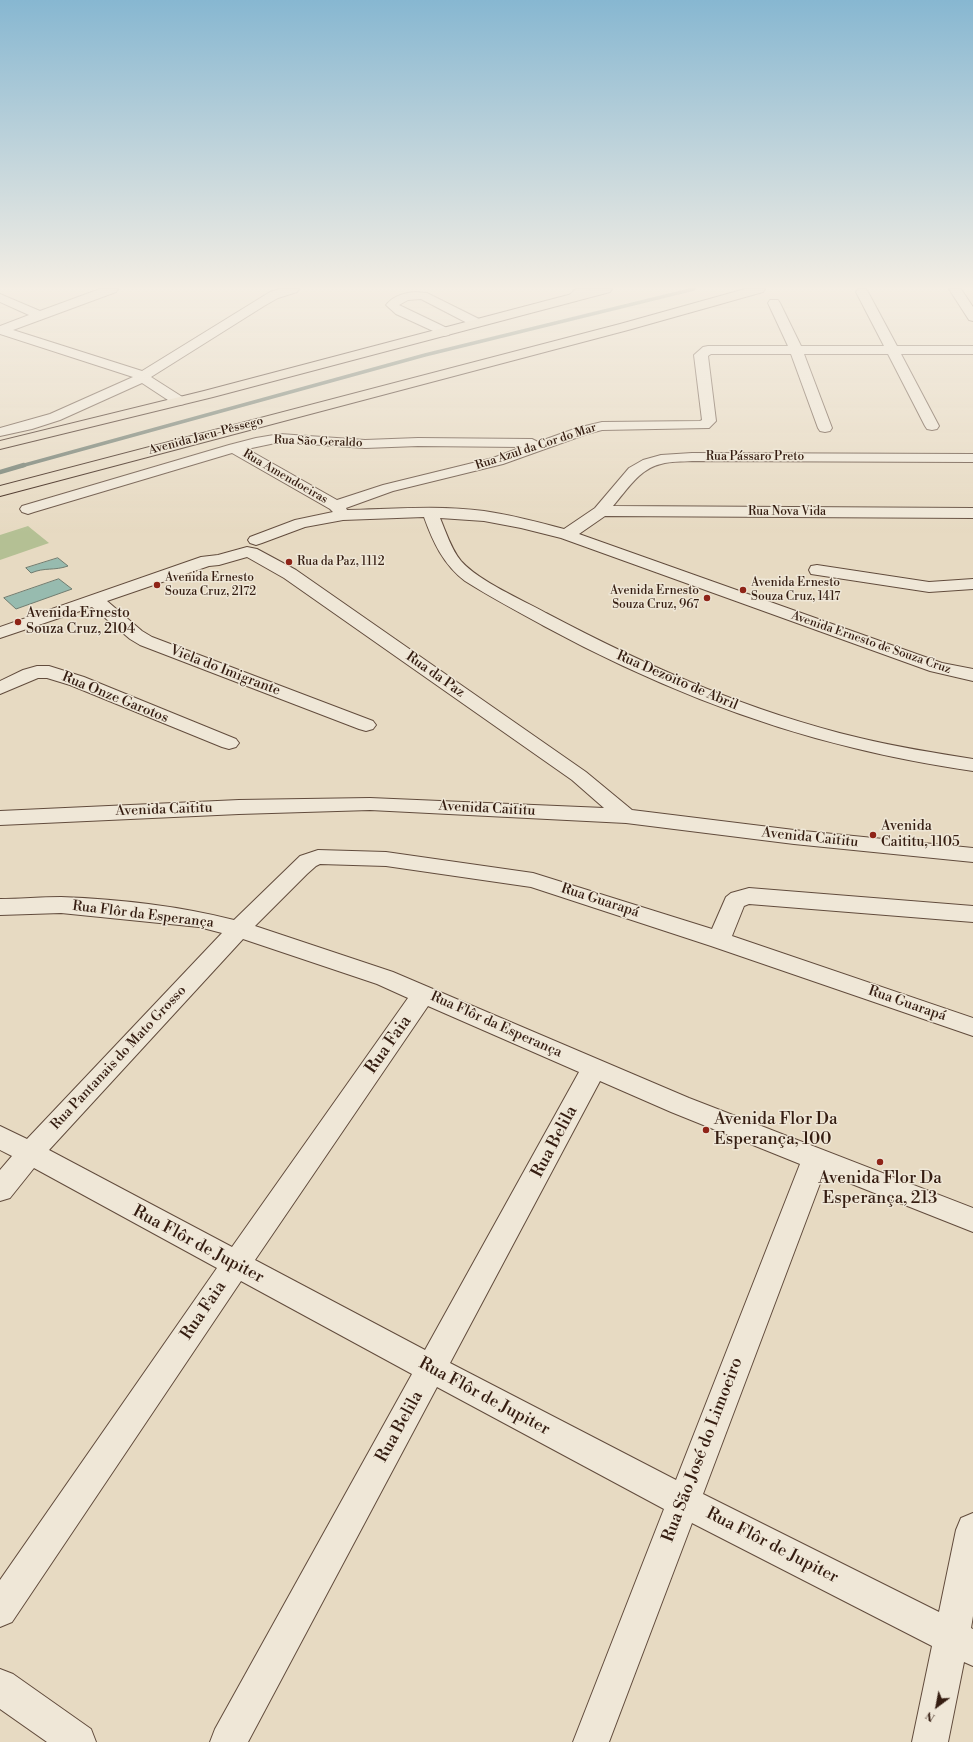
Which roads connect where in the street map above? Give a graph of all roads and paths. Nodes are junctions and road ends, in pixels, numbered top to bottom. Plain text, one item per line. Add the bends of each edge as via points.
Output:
1 (124, 370) edge
2 (154, 370) edge
3 (295, 370) edge
4 (460, 370) edge
5 (703, 370) edge
6 (804, 370) edge
7 (903, 370) edge
8 (143, 377) junction
9 (180, 400) junction
10 (932, 426) dead end
11 (825, 428) dead end
12 (0, 432) edge
13 (547, 443) junction
14 (0, 444) edge
15 (234, 448) junction
16 (973, 458) edge
17 (0, 491) edge
18 (28, 509) dead end
19 (601, 511) junction
20 (430, 512) junction
21 (973, 513) edge
22 (342, 514) junction
23 (567, 535) junction
24 (255, 547) junction
25 (817, 570) dead end
26 (973, 584) edge
27 (95, 600) junction
28 (0, 633) edge
29 (973, 675) edge
30 (0, 688) edge
31 (366, 725) dead end
32 (229, 743) dead end
33 (973, 765) edge
34 (579, 776) junction
35 (573, 813) junction
36 (626, 816) junction
37 (0, 818) edge
38 (973, 855) edge
39 (0, 906) edge
40 (973, 914) edge
41 (239, 929) junction
42 (719, 940) junction
43 (424, 994) junction
44 (973, 1027) edge
45 (594, 1068) junction
46 (0, 1137) edge
47 (30, 1153) junction
48 (816, 1158) junction
49 (0, 1190) edge
50 (973, 1220) edge
51 (236, 1264) junction
52 (432, 1369) junction
53 (684, 1502) junction
54 (973, 1530) edge
55 (0, 1610) edge
56 (962, 1643) edge
57 (0, 1687) edge
58 (73, 1741) edge
59 (228, 1742) edge
60 (591, 1742) edge
61 (930, 1742) edge

1 - 8 street
2 - 8 street
3 - 9 highway
4 - 17 highway, Avenida Jacu-Pêssego
5 - 13 street, Rua Azul da Cor do Mar via 709,421 704,426 602,426
6 - 11 street
7 - 10 street
8 - 9 street
8 - 12 street via 55,417
9 - 14 highway
13 - 15 street, Rua São Geraldo via 365,444 280,438
13 - 22 street, Rua Azul da Cor do Mar via 498,461 388,488
15 - 18 street, Rua São Geraldo
15 - 22 street, Rua Amendoeiras
16 - 19 street, Rua Pássaro Preto via 661,459 634,471
19 - 21 street, Rua Nova Vida
19 - 23 street, Rua Pássaro Preto
20 - 22 street, Avenida Ernesto de Souza Cruz
20 - 23 street, Avenida Ernesto de Souza Cruz via 484,516
20 - 33 street, Rua Dezoito de Abril via 449,556 467,575 546,620 656,674 722,702 786,724 859,744 934,760
22 - 24 street, Avenida Ernesto de Souza Cruz via 298,534
23 - 29 street, Avenida Ernesto de Souza Cruz via 936,667
24 - 27 street, Avenida Ernesto de Souza Cruz
24 - 34 street, Rua da Paz
25 - 26 street via 929,587
27 - 28 street, Avenida Ernesto de Souza Cruz
27 - 31 street, Viela do Imigrante via 136,635 146,640
30 - 32 street, Rua Onze Garotos via 30,674 49,672
34 - 35 street via 582,799
34 - 36 street, Rua da Paz
35 - 36 street, Avenida Caititu
35 - 37 street, Avenida Caititu via 370,804
36 - 38 street, Avenida Caititu via 794,837
39 - 41 street, Rua Flôr da Esperança via 61,905 122,910 200,919
40 - 42 street via 749,896 734,902
41 - 42 street, Rua Guarapá via 308,861 318,857 345,857 420,862 533,880
41 - 43 street, Rua Flôr da Esperança via 385,978
41 - 47 street, Rua Pantanais do Mato Grosso
42 - 44 street, Rua Guarapá
43 - 45 street, Rua Flôr da Esperança
43 - 51 street, Rua Faia
45 - 48 street, Rua Flôr da Esperança
45 - 52 street, Rua Belila
46 - 47 street, Rua Flôr de Jupiter
47 - 49 street, Rua Pantanais do Mato Grosso
47 - 51 street, Rua Flôr de Jupiter
48 - 50 street, Rua Flôr da Esperança
48 - 53 street, Rua São José do Limoeiro
51 - 52 street, Rua Flôr de Jupiter
51 - 55 street, Rua Faia
52 - 53 street, Rua Flôr de Jupiter
52 - 59 street, Rua Belila
53 - 56 street, Rua Flôr de Jupiter
53 - 60 street, Rua São José do Limoeiro
54 - 56 street
56 - 61 street
57 - 58 street

